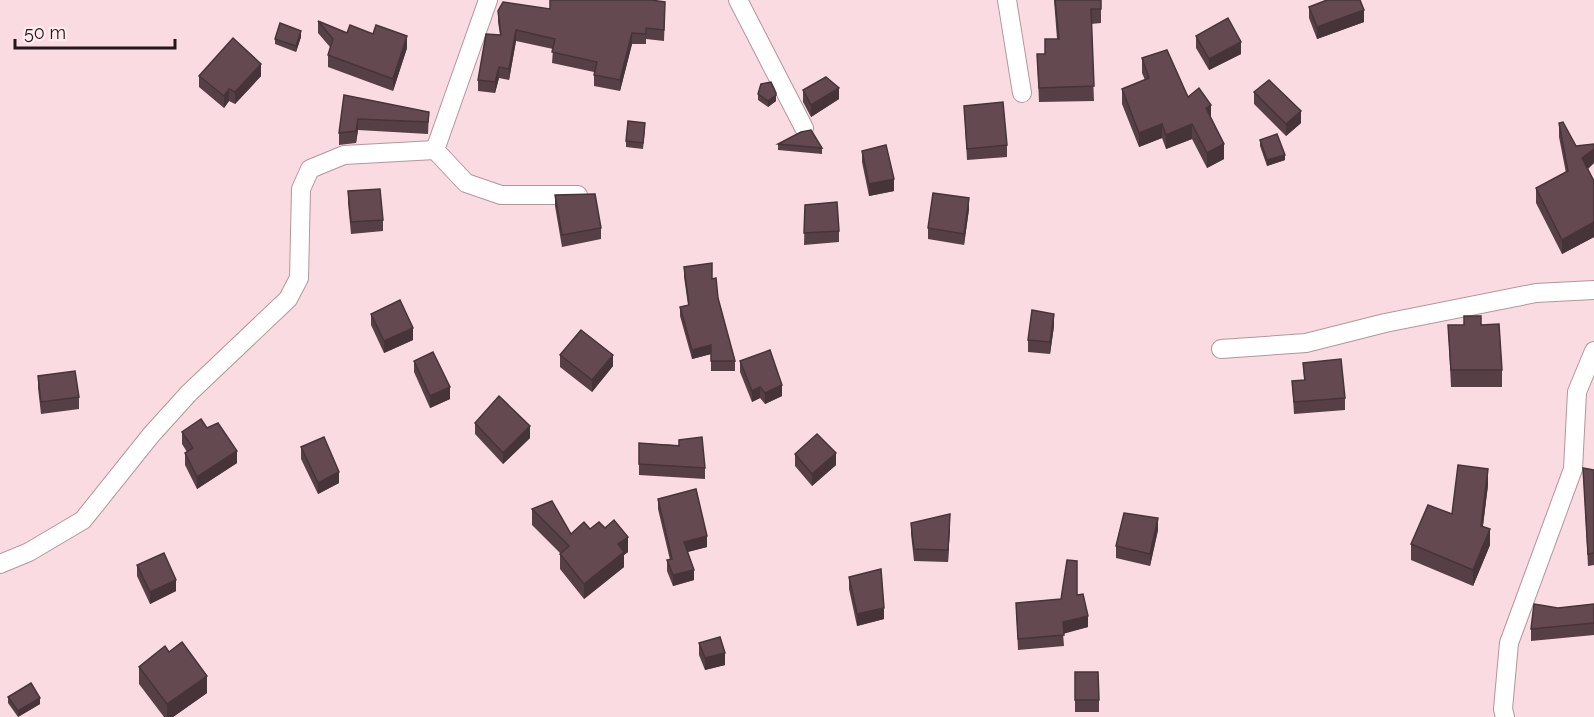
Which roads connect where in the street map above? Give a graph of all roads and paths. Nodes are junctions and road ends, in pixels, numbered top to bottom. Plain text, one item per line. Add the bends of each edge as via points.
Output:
1 (488, 0) edge
2 (738, 0) edge
3 (1008, 0) edge
4 (1022, 93) dead end
5 (804, 128) dead end
6 (435, 150) junction
7 (594, 195) edge
8 (1594, 290) edge
9 (1221, 349) dead end
10 (1594, 351) edge
11 (0, 564) edge
12 (1505, 717) edge

1 - 6 street
2 - 5 street
3 - 4 street
6 - 7 street via 466,183 501,195
6 - 11 street via 344,155 310,169 301,189 299,278 288,299 189,393 83,520
8 - 9 street via 1536,293 1306,343
10 - 12 street via 1577,392 1573,469 1509,643

